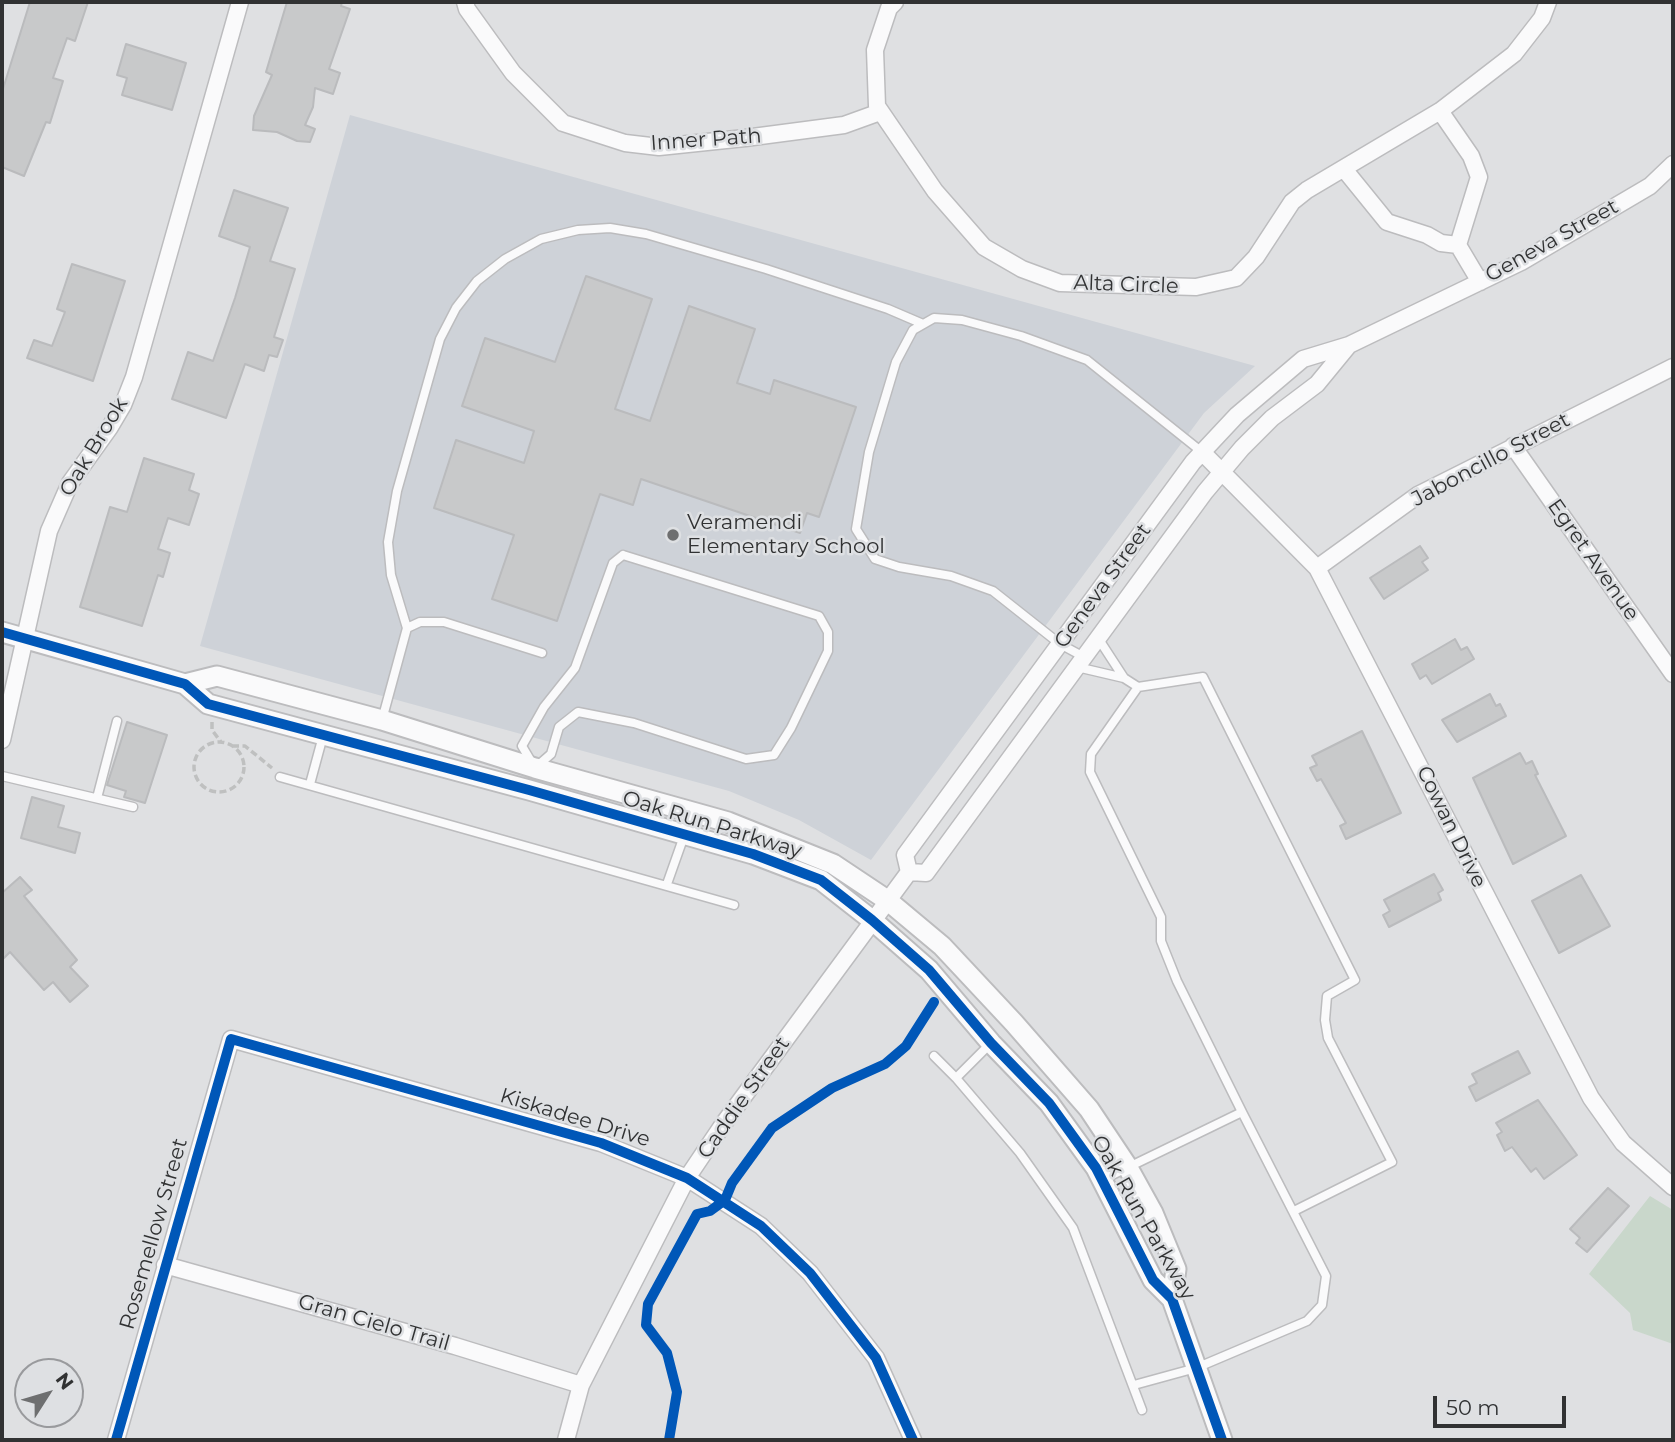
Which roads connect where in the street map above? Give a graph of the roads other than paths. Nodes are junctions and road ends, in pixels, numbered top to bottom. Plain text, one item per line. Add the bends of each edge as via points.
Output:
1 (240, 2) edge
2 (465, 2) edge
3 (895, 2) edge
4 (1548, 2) edge
5 (1440, 111) junction
6 (880, 112) junction
7 (1673, 163) edge
8 (1345, 169) junction
9 (1458, 245) junction
10 (162, 278) junction
11 (1480, 282) junction
12 (178, 283) dead end
13 (923, 324) junction
14 (1349, 345) junction
15 (1673, 368) edge
16 (1513, 446) junction
17 (1202, 452) junction
18 (1223, 471) junction
19 (1317, 568) junction
20 (407, 628) junction
21 (2, 632) edge
22 (1098, 638) junction
23 (26, 639) junction
24 (1060, 644) junction
25 (542, 653) dead end
26 (1080, 662) junction
27 (1673, 674) edge
28 (1124, 678) junction
29 (185, 684) junction
30 (1138, 687) junction
31 (382, 720) junction
32 (117, 721) dead end
33 (323, 736) junction
34 (2, 740) edge
35 (535, 768) junction
36 (2, 776) edge
37 (280, 777) road end
38 (310, 784) junction
39 (529, 790) junction
40 (97, 798) junction
41 (133, 807) dead end
42 (684, 836) junction
43 (909, 872) junction
44 (667, 884) junction
45 (887, 900) junction
46 (734, 905) dead end
47 (872, 920) junction
48 (230, 1039) joint
49 (991, 1044) junction
50 (934, 1056) dead end
51 (956, 1078) junction
52 (1242, 1112) junction
53 (1127, 1166) junction
54 (688, 1178) junction
55 (1102, 1180) junction
56 (1673, 1187) edge
57 (1294, 1211) junction
58 (165, 1265) junction
59 (1172, 1299) junction
60 (1196, 1368) junction
61 (581, 1385) junction
62 (1134, 1385) junction
63 (1142, 1410) dead end
64 (116, 1440) edge
65 (566, 1440) edge
66 (913, 1440) edge
67 (1222, 1440) edge

1 - 10 street, Oak Brook
2 - 6 street, Inner Path via 513,73 563,123 625,143 659,147 746,138 845,125
3 - 6 street, Alta Circle via 875,50
4 - 5 street, Alta Circle via 1542,18 1514,54
5 - 8 street, Alta Circle
5 - 9 street via 1471,156 1479,177
6 - 8 street, Alta Circle via 935,191 984,247 1021,269 1060,283 1196,287 1236,278 1256,257 1292,202
7 - 11 street, Geneva Street via 1650,186
8 - 9 street via 1387,222
9 - 11 street
10 - 12 street
10 - 23 street, Oak Brook via 123,405 70,483 49,531
11 - 14 street, Geneva Street
13 - 17 lane via 934,318 962,320 1087,359
13 - 20 lane via 766,269 610,228 541,239 505,258 477,281 440,339 397,491 388,542 391,575
13 - 24 lane via 912,330 896,362 869,452 856,529 875,559 951,576 993,592
14 - 17 street, Geneva Street via 1303,359 1237,415
14 - 18 street, Geneva Street via 1317,384 1272,418
15 - 16 street, Jaboncillo Street
16 - 19 street, Jaboncillo Street via 1418,495
16 - 27 street, Egret Avenue
17 - 18 street, Cowan Drive
17 - 24 street, Geneva Street
18 - 19 street, Cowan Drive
18 - 22 street, Geneva Street
19 - 56 street, Cowan Drive via 1591,1098 1623,1143
20 - 25 lane via 420,622 444,622
20 - 31 lane
21 - 23 street, Oak Run Parkway
22 - 26 street, Geneva Street
22 - 28 lane
23 - 29 street, Oak Run Parkway
23 - 34 street, Oak Brook
24 - 26 lane
24 - 43 street, Geneva Street via 905,855
26 - 28 lane
26 - 43 street, Geneva Street via 926,873
28 - 30 lane
29 - 31 street, Oak Run Parkway via 217,676
29 - 33 street, Oak Run Parkway via 208,704
30 - 52 lane via 1091,754 1090,772 1161,917 1161,940 1177,981
30 - 57 lane via 1203,677 1355,980 1327,996 1328,1038 1392,1162
31 - 35 street, Oak Run Parkway
32 - 40 lane
33 - 38 lane
33 - 39 street, Oak Run Parkway
35 - 35 lane via 551,754 559,727 578,712 634,723 746,759 774,755 828,651 828,632 819,616 623,555 613,563 575,668 544,707 522,746
35 - 39 street
35 - 45 street, Oak Run Parkway via 728,822 833,864
36 - 40 lane
37 - 38 lane
38 - 44 lane
39 - 42 street, Oak Run Parkway
40 - 41 lane
42 - 44 lane
42 - 47 street, Oak Run Parkway via 753,854 821,880
43 - 45 street, Geneva Street
44 - 46 lane
45 - 47 street, Geneva Street
45 - 53 street, Oak Run Parkway via 942,946 1014,1023 1088,1109
47 - 49 street, Oak Run Parkway via 929,970
47 - 54 street, Caddie Street
48 - 54 street, Kiskadee Drive via 601,1143
48 - 58 street, Rosemellow Street
49 - 51 lane
49 - 55 street, Oak Run Parkway via 1049,1102
50 - 51 lane
51 - 62 lane via 1026,1161 1073,1228
52 - 53 lane
52 - 57 lane
53 - 55 lane
53 - 59 street, Oak Run Parkway via 1176,1269
54 - 61 street, Caddie Street
54 - 66 street, Kiskadee Drive via 761,1226 810,1273 876,1358
55 - 59 street, Oak Run Parkway via 1153,1280
57 - 60 lane via 1326,1276 1322,1305 1307,1321
58 - 61 street, Gran Cielo Trail
58 - 64 street, Rosemellow Street
59 - 60 street, Oak Run Parkway
60 - 62 lane
60 - 67 street, Oak Run Parkway
61 - 65 street, Caddie Street
62 - 63 lane

